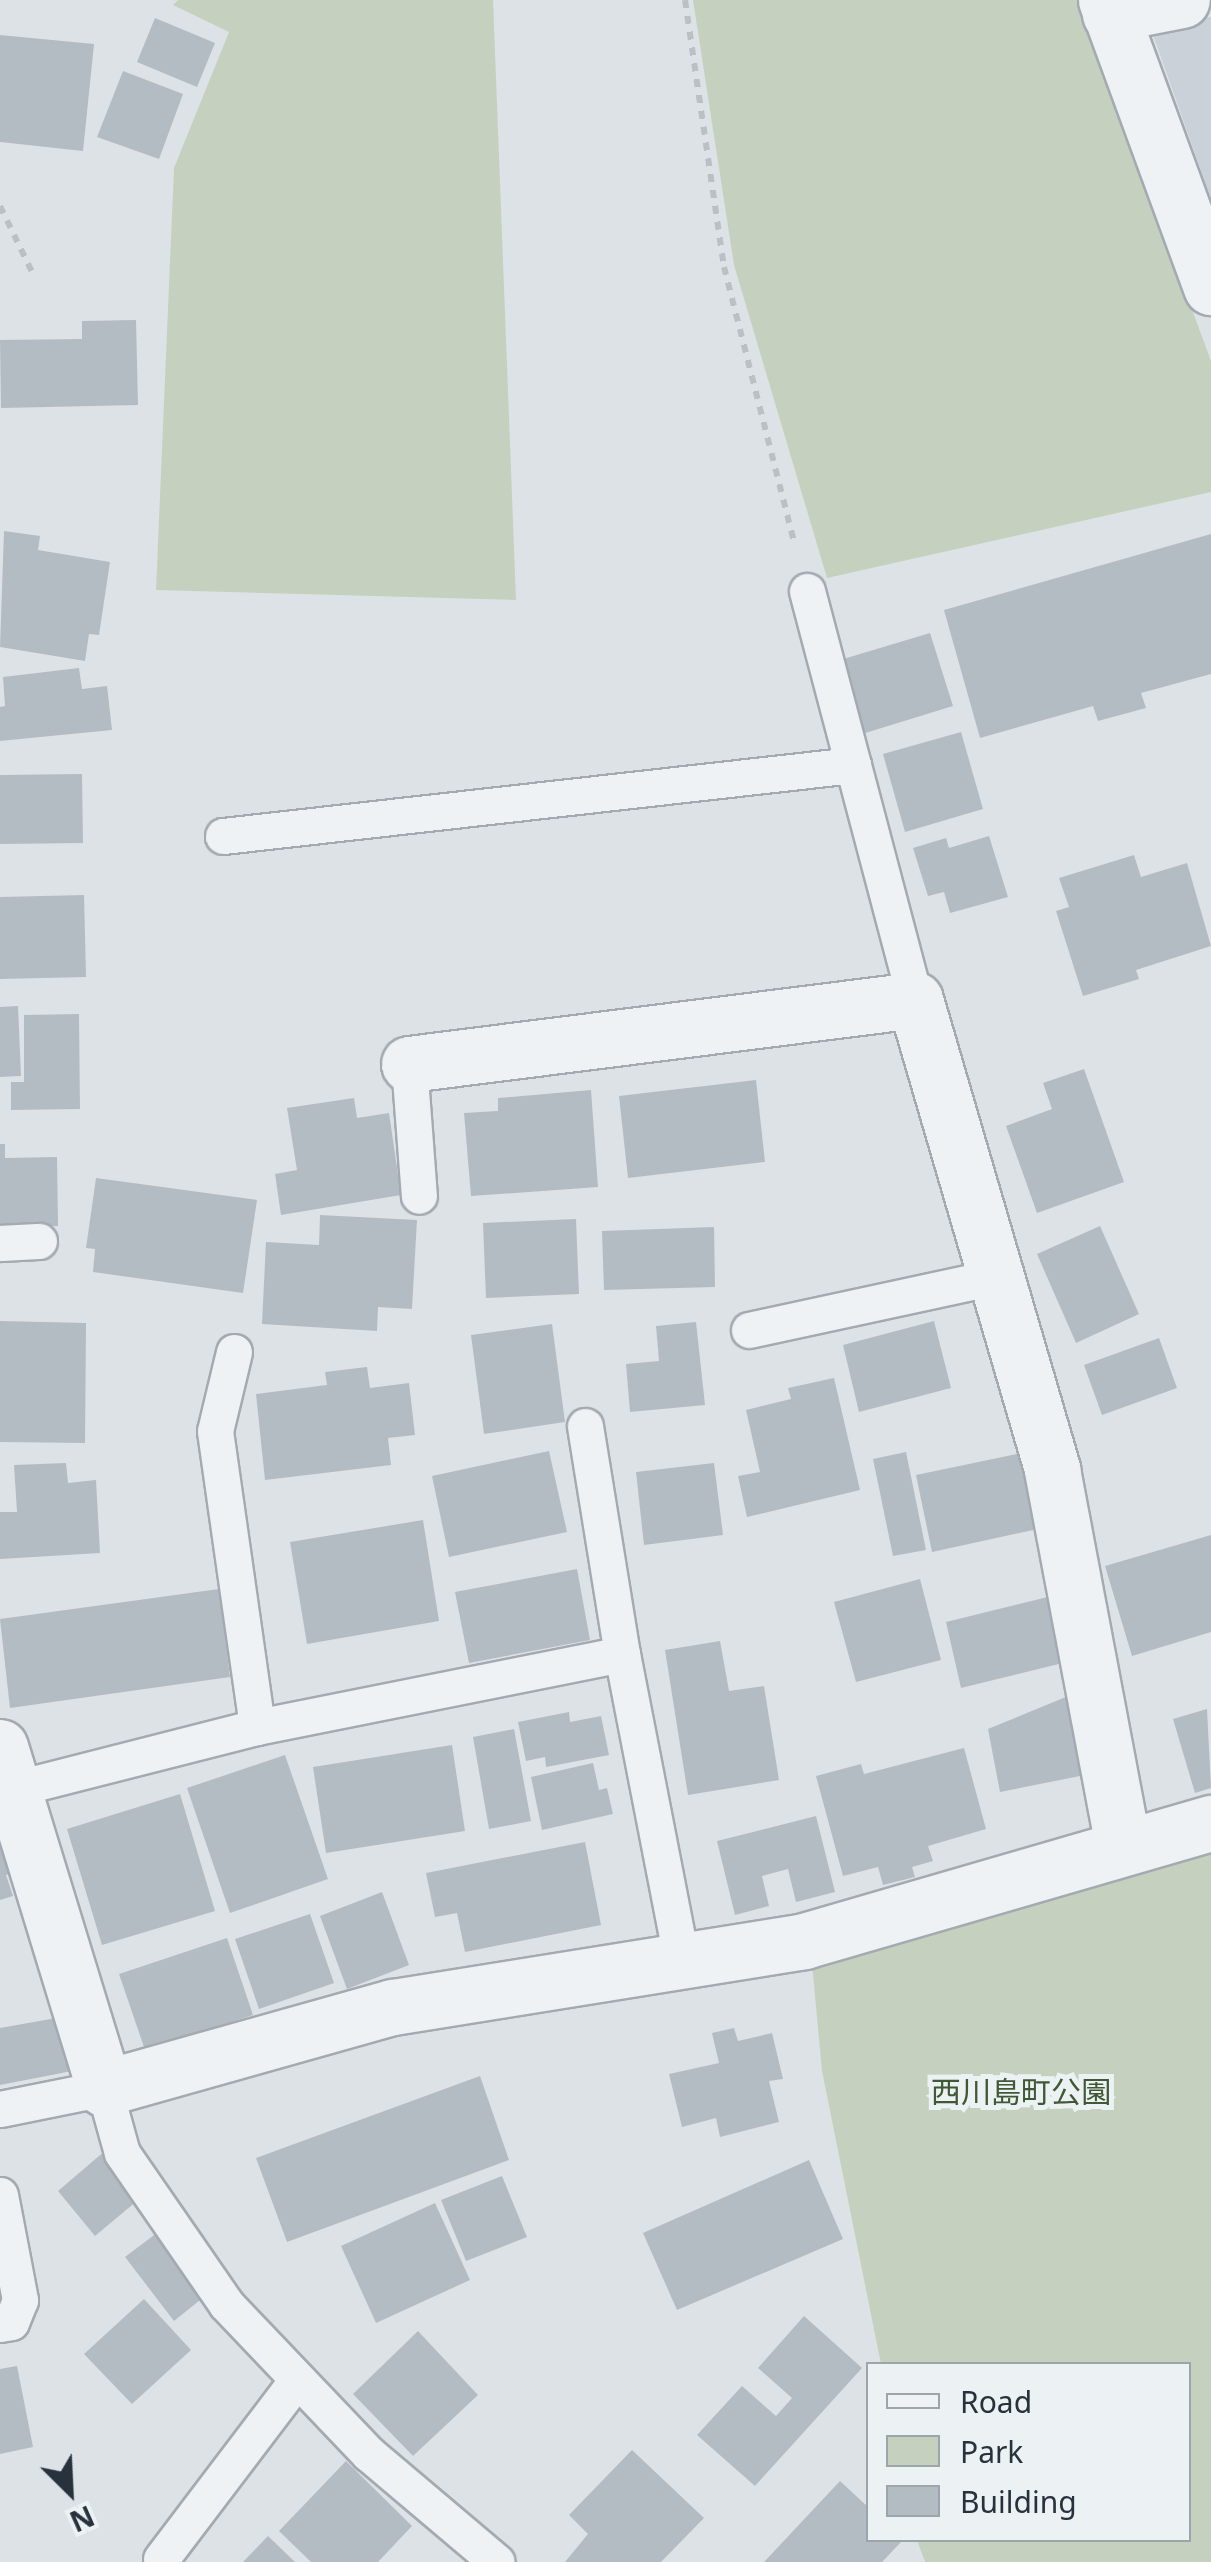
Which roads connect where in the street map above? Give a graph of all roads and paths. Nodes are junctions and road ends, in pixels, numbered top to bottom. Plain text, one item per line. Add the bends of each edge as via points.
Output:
1 (685, 0) edge
2 (1182, 0) edge
3 (1108, 7) edge
4 (0, 206) edge
5 (32, 272) dead end
6 (1211, 287) edge
7 (807, 591) joint
8 (852, 765) junction
9 (223, 836) dead end
10 (915, 1000) junction
11 (409, 1064) joint
12 (419, 1196) dead end
13 (39, 1240) dead end
14 (0, 1243) edge
15 (995, 1277) junction
16 (749, 1330) dead end
17 (234, 1352) dead end
18 (585, 1426) dead end
19 (622, 1654) junction
20 (256, 1727) junction
21 (6, 1768) edge
22 (1211, 1823) edge
23 (1122, 1847) junction
24 (682, 1962) junction
25 (104, 2088) junction
26 (0, 2108) edge
27 (0, 2195) edge
28 (0, 2324) edge
29 (297, 2380) junction
30 (161, 2559) dead end
31 (497, 2562) edge

1 - 7 path via 724,266
2 - 3 street
3 - 6 street
4 - 5 path
7 - 8 lane
8 - 9 lane
8 - 10 lane
10 - 11 street
10 - 15 street
11 - 12 lane
13 - 14 lane
15 - 16 lane
15 - 23 street via 1052,1470
17 - 20 lane via 216,1431
18 - 19 lane
19 - 20 lane
19 - 24 lane
20 - 21 lane
21 - 25 street
22 - 23 street
23 - 24 street via 804,1941
24 - 25 street via 393,2007
25 - 26 lane
25 - 29 lane via 122,2153 226,2304
27 - 28 lane via 20,2300 11,2322
29 - 30 lane
29 - 31 lane via 369,2454

